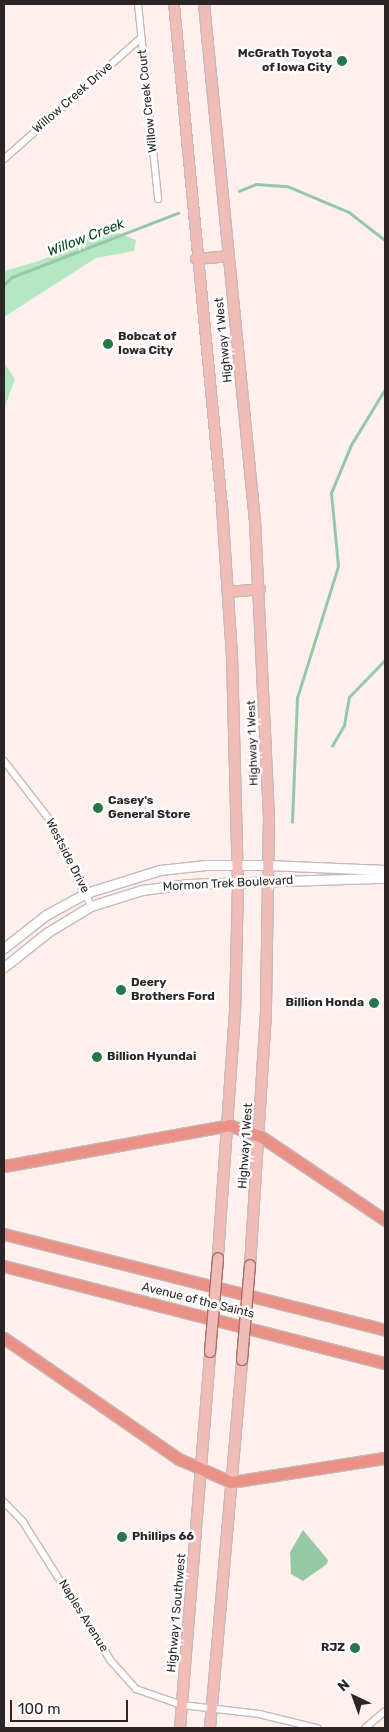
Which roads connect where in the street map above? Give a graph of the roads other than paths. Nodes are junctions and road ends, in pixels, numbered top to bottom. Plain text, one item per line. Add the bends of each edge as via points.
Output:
1 (138, 4) edge
2 (174, 4) edge
3 (204, 4) edge
4 (141, 38) junction
5 (4, 158) edge
6 (158, 199) dead end
7 (228, 256) junction
8 (196, 258) junction
9 (260, 589) junction
10 (228, 592) junction
11 (4, 761) edge
12 (238, 865) junction
13 (267, 865) junction
14 (385, 870) edge
15 (385, 878) edge
16 (238, 883) junction
17 (267, 883) junction
18 (86, 893) junction
19 (91, 906) junction
20 (4, 948) edge
21 (4, 967) edge
22 (228, 1125) junction
23 (260, 1136) junction
24 (4, 1166) edge
25 (385, 1220) edge
26 (4, 1234) edge
27 (4, 1266) edge
28 (385, 1330) edge
29 (4, 1338) edge
30 (385, 1363) edge
31 (385, 1458) edge
32 (201, 1469) junction
33 (231, 1482) junction
34 (4, 1502) edge
35 (182, 1704) junction
36 (211, 1709) junction
37 (385, 1711) edge
38 (180, 1728) edge
39 (210, 1728) edge
40 (317, 1728) edge
41 (365, 1728) edge

1 - 4 street, Willow Creek Court
2 - 8 main road, Highway 1 West
3 - 7 main road, Highway 1 West
4 - 5 street, Willow Creek Drive
4 - 6 street, Willow Creek Court
7 - 8 main road
7 - 9 main road, Highway 1 West
8 - 10 main road, Highway 1 West
9 - 10 main road
9 - 13 main road, Highway 1 West
10 - 12 main road, Highway 1 West
11 - 18 street, Westside Drive via 49,819
12 - 13 main road, Mormon Trek Boulevard
12 - 16 main road, Highway 1 West
12 - 18 main road, Mormon Trek Boulevard via 180,866 137,875
13 - 14 main road, Mormon Trek Boulevard
13 - 17 main road, Highway 1 West
15 - 17 main road, Mormon Trek Boulevard
16 - 17 main road, Mormon Trek Boulevard
16 - 19 main road, Mormon Trek Boulevard via 164,886
16 - 22 main road, Highway 1 West
17 - 23 main road, Highway 1 West via 266,1012
18 - 19 street, Westside Drive
18 - 20 main road, Mormon Trek Boulevard via 46,915
19 - 21 main road, Mormon Trek Boulevard via 48,932
22 - 23 highway
22 - 24 highway
22 - 32 main road, Highway 1 West, bridge
23 - 25 highway
23 - 33 main road, Highway 1 West, bridge
26 - 28 highway, Avenue of the Saints
27 - 30 highway, Avenue of the Saints
29 - 32 highway via 179,1459
31 - 33 highway
32 - 33 highway
32 - 35 main road, Highway 1 Southwest
33 - 36 main road
34 - 35 street, Naples Avenue via 24,1522 128,1682 150,1696
35 - 36 street, Naples Avenue
35 - 38 main road, Highway 1 Southwest
36 - 39 main road
36 - 40 street, Naples Avenue via 259,1714
37 - 41 street

